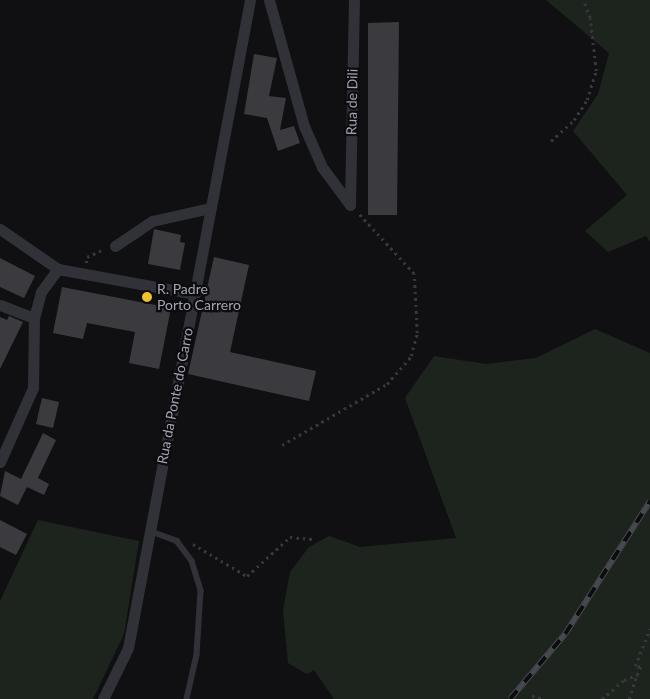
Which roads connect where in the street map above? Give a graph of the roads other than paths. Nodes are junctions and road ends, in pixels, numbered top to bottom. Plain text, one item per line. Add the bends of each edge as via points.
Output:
1 (250, 0) edge
2 (269, 0) edge
3 (354, 0) edge
4 (210, 208) junction
5 (0, 229) edge
6 (115, 246) road end
7 (58, 269) junction
8 (194, 294) junction
9 (0, 305) edge
10 (34, 318) junction
11 (0, 462) edge
12 (150, 531) junction
13 (103, 699) edge
14 (187, 699) edge

1 - 4 street, Rua da Ponte do Carro
2 - 3 street, Rua de Dili via 304,126 322,167 350,205
4 - 6 street via 152,221
4 - 8 street, Rua da Ponte do Carro
5 - 7 street
7 - 8 street
7 - 10 street via 41,292
8 - 12 street, Rua da Ponte do Carro
9 - 10 street
10 - 11 street via 33,388
12 - 13 street, Rua da Ponte do Carro via 128,648
12 - 14 lane via 177,541 192,561 201,591 197,655

